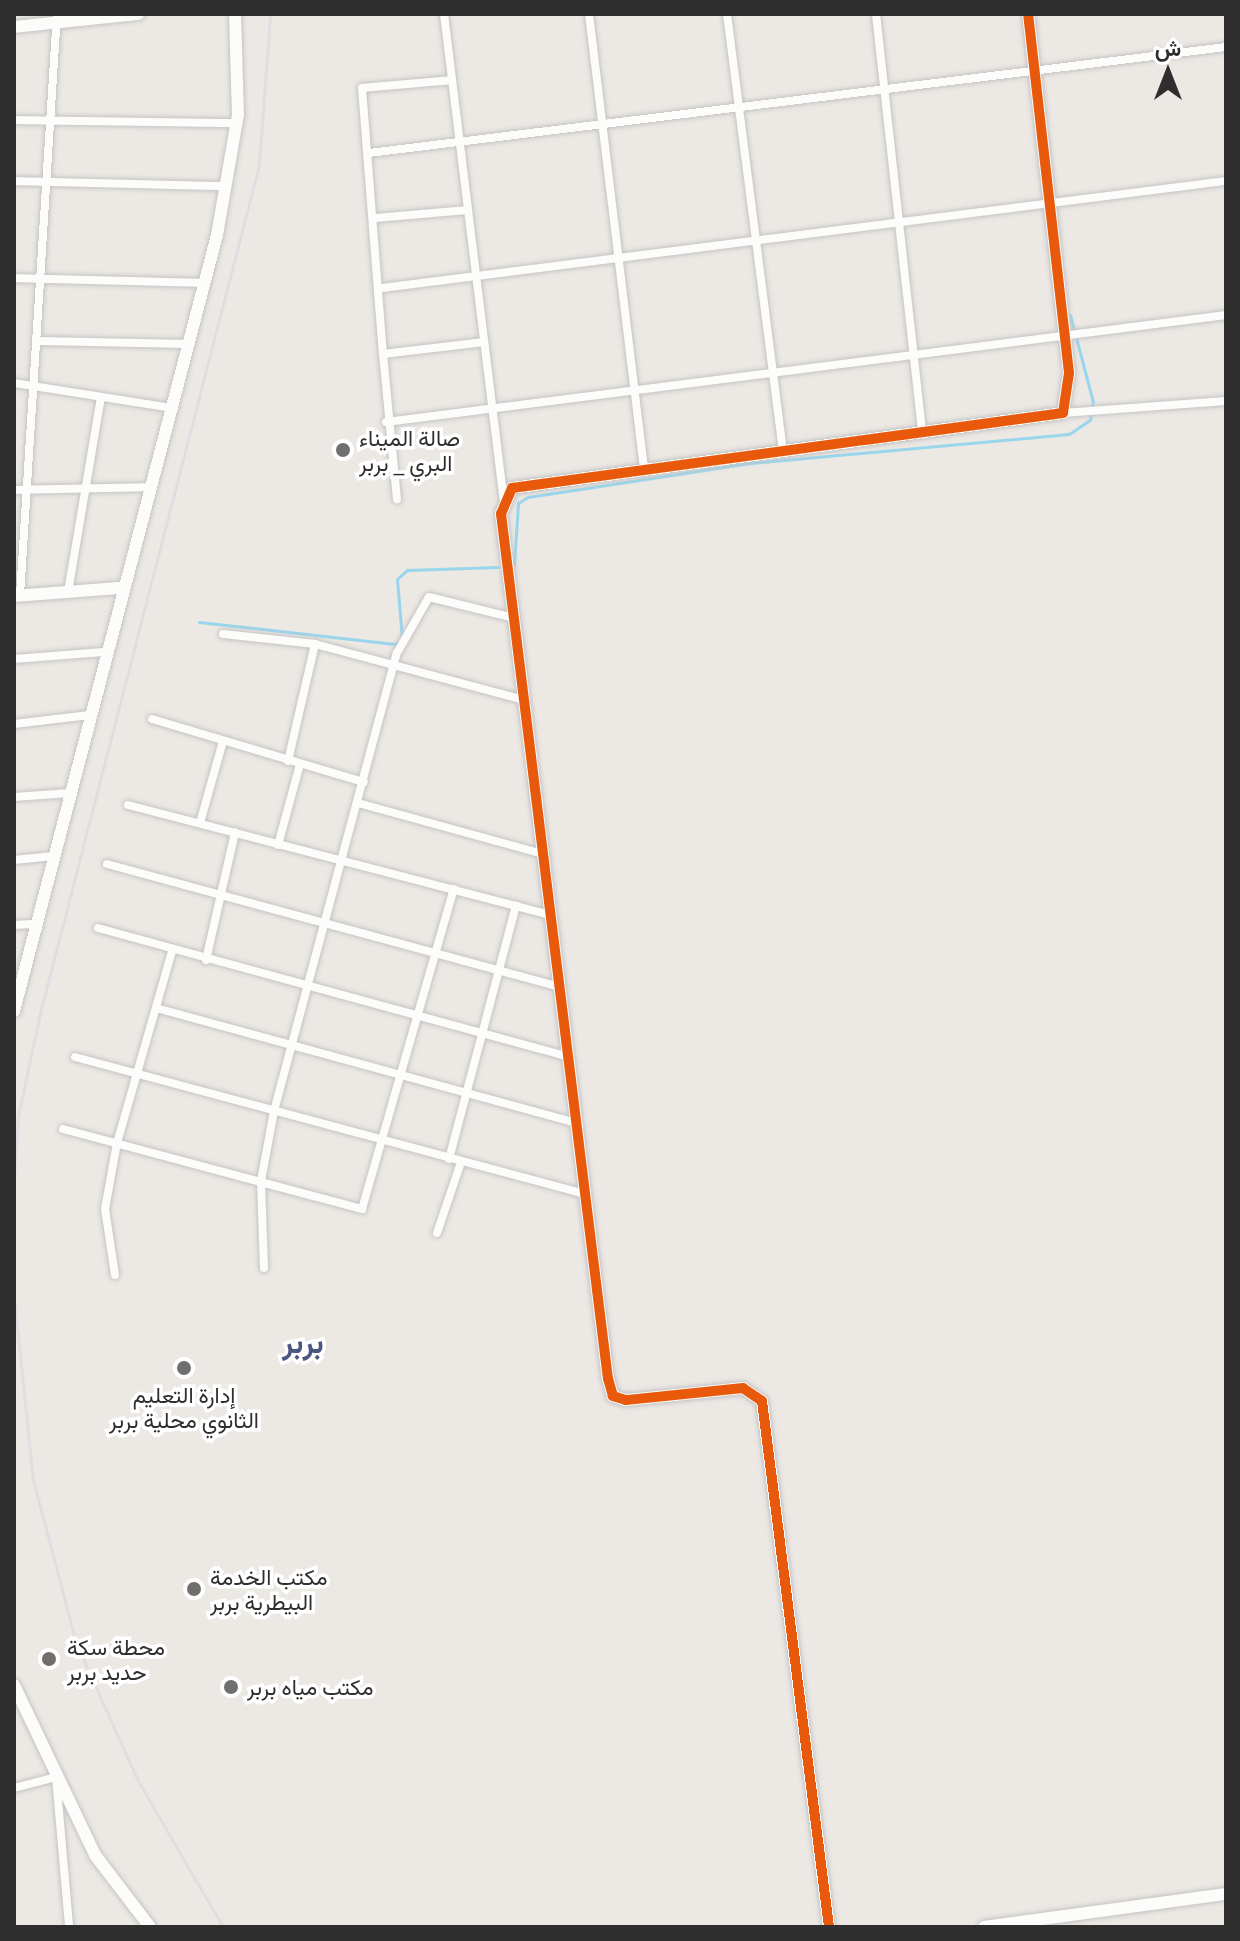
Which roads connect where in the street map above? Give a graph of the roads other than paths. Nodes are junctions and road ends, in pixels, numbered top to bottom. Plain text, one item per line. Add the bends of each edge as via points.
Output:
1 (138, 14) edge
2 (235, 14) edge
3 (444, 14) edge
4 (589, 14) edge
5 (727, 14) edge
6 (876, 14) edge
7 (1028, 14) edge
8 (57, 18) edge
9 (14, 27) edge
10 (1226, 47) edge
11 (1034, 70) junction
12 (452, 80) junction
13 (885, 90) junction
14 (739, 109) junction
15 (14, 120) edge
16 (52, 121) junction
17 (237, 123) junction
18 (602, 126) junction
19 (460, 143) junction
20 (369, 153) junction
21 (14, 181) edge
22 (48, 181) junction
23 (1226, 181) edge
24 (222, 186) junction
25 (1050, 203) junction
26 (468, 210) junction
27 (375, 218) junction
28 (901, 224) junction
29 (760, 243) junction
30 (617, 263) junction
31 (476, 277) junction
32 (14, 278) edge
33 (46, 278) junction
34 (204, 283) junction
35 (382, 288) junction
36 (1226, 315) edge
37 (1065, 334) junction
38 (39, 341) junction
39 (484, 342) junction
40 (189, 344) junction
41 (383, 354) junction
42 (913, 355) junction
43 (773, 374) junction
44 (14, 383) edge
45 (35, 387) junction
46 (635, 392) junction
47 (101, 397) junction
48 (1226, 401) edge
49 (172, 408) junction
50 (492, 411) junction
51 (1063, 413) junction
52 (386, 422) junction
53 (922, 435) junction
54 (783, 451) junction
55 (644, 469) junction
56 (152, 487) junction
57 (82, 488) junction
58 (18, 489) edge
59 (503, 497) junction
60 (397, 499) dead end
61 (119, 588) junction
62 (68, 592) junction
63 (17, 595) edge
64 (510, 617) junction
65 (223, 634) dead end
66 (315, 644) junction
67 (104, 652) junction
68 (14, 659) edge
69 (394, 667) junction
70 (524, 700) junction
71 (89, 715) junction
72 (152, 719) dead end
73 (14, 724) edge
74 (223, 741) junction
75 (288, 761) junction
76 (300, 764) junction
77 (364, 782) junction
78 (70, 793) junction
79 (14, 797) edge
80 (358, 803) junction
81 (128, 805) dead end
82 (200, 823) junction
83 (235, 832) junction
84 (278, 845) junction
85 (543, 854) junction
86 (54, 856) junction
87 (14, 860) edge
88 (340, 863) junction
89 (107, 864) dead end
90 (454, 889) junction
91 (223, 894) junction
92 (516, 906) junction
93 (550, 915) junction
94 (323, 922) junction
95 (36, 924) junction
96 (14, 925) edge
97 (98, 928) dead end
98 (172, 951) junction
99 (435, 953) junction
100 (206, 960) junction
101 (497, 971) junction
102 (559, 987) junction
103 (304, 990) junction
104 (15, 1006) edge
105 (156, 1008) junction
106 (416, 1019) junction
107 (482, 1036) junction
108 (290, 1045) junction
109 (75, 1057) dead end
110 (568, 1057) junction
111 (138, 1075) junction
112 (401, 1075) junction
113 (467, 1091) junction
114 (274, 1111) junction
115 (576, 1123) junction
116 (63, 1129) dead end
117 (385, 1140) junction
118 (117, 1143) junction
119 (449, 1159) junction
120 (461, 1162) junction
121 (261, 1181) junction
122 (585, 1194) junction
123 (437, 1233) dead end
124 (264, 1268) dead end
125 (115, 1275) dead end
126 (14, 1685) edge
127 (56, 1777) junction
128 (14, 1788) edge
129 (1226, 1894) edge
130 (69, 1927) edge
131 (150, 1927) edge
132 (829, 1927) edge
133 (984, 1927) edge

1 - 8 street
2 - 17 street
3 - 12 street
4 - 18 street
5 - 14 street
6 - 13 street
7 - 11 street
8 - 9 street
8 - 16 street
10 - 11 street
11 - 13 street
11 - 25 street
12 - 19 street
12 - 20 street via 362,88
13 - 14 street
13 - 28 street
14 - 18 street
14 - 29 street
15 - 16 street
16 - 17 street
16 - 22 street
17 - 24 street
18 - 19 street
18 - 30 street
19 - 20 street
19 - 26 street
20 - 27 street
21 - 22 street
22 - 24 street
22 - 33 street
23 - 25 street
24 - 34 street
25 - 28 street
25 - 37 street
26 - 27 street
26 - 31 street
27 - 35 street
28 - 29 street
28 - 42 street
29 - 30 street
29 - 43 street
30 - 31 street
30 - 46 street
31 - 35 street
31 - 39 street
32 - 33 street
33 - 34 street
33 - 38 street
34 - 40 street
35 - 41 street
36 - 37 street
37 - 42 street
37 - 51 street via 1069,402
38 - 40 street
38 - 45 street
39 - 41 street
39 - 50 street
40 - 49 street
41 - 52 street
42 - 43 street
42 - 53 street
43 - 46 street
43 - 54 street
44 - 45 street
45 - 47 street
45 - 58 street
46 - 50 street
46 - 55 street
47 - 49 street
47 - 57 street
48 - 51 street
49 - 56 street
50 - 52 street
50 - 59 street
51 - 53 street
52 - 60 street
53 - 54 street
54 - 55 street
55 - 59 street via 512,488
56 - 57 street
56 - 61 street
57 - 58 street
57 - 62 street
58 - 63 street
59 - 64 street
61 - 62 street
61 - 67 street
62 - 63 street
64 - 69 street via 429,597
64 - 70 street
65 - 66 street
66 - 69 street
66 - 75 street
67 - 68 street
67 - 71 street
69 - 70 street
69 - 77 street
70 - 85 street
71 - 73 street
71 - 78 street
72 - 74 street
74 - 75 street
74 - 82 street
75 - 76 street
76 - 77 street
76 - 84 street
77 - 80 street
78 - 79 street
78 - 86 street
80 - 85 street
80 - 88 street
81 - 82 street
82 - 83 street
83 - 84 street
83 - 91 street
84 - 88 street
85 - 93 street
86 - 87 street
86 - 95 street
88 - 90 street
88 - 94 street
89 - 91 street
90 - 92 street
90 - 99 street
91 - 94 street
91 - 100 street
92 - 93 street
92 - 101 street
93 - 102 street
94 - 99 street
94 - 103 street
95 - 96 street
95 - 104 street
97 - 98 street
98 - 100 street
98 - 105 street
99 - 101 street
99 - 106 street
100 - 103 street
101 - 102 street
101 - 107 street
102 - 110 street
103 - 106 street
103 - 108 street
105 - 108 street
105 - 111 street
106 - 107 street
106 - 112 street
107 - 110 street
107 - 113 street
108 - 112 street
108 - 114 street
109 - 111 street
110 - 115 street
111 - 114 street
111 - 118 street
112 - 113 street
112 - 117 street
113 - 115 street
113 - 119 street
114 - 117 street
114 - 121 street
115 - 122 street
116 - 118 street
117 - 119 street
117 - 121 street via 362,1209
118 - 121 street
118 - 125 street via 105,1209
119 - 120 street
120 - 122 street
120 - 123 street
121 - 124 street
122 - 132 street via 613,1396 743,1388 762,1401
126 - 127 street
127 - 128 street
127 - 130 street
127 - 131 street via 95,1855
129 - 133 street

